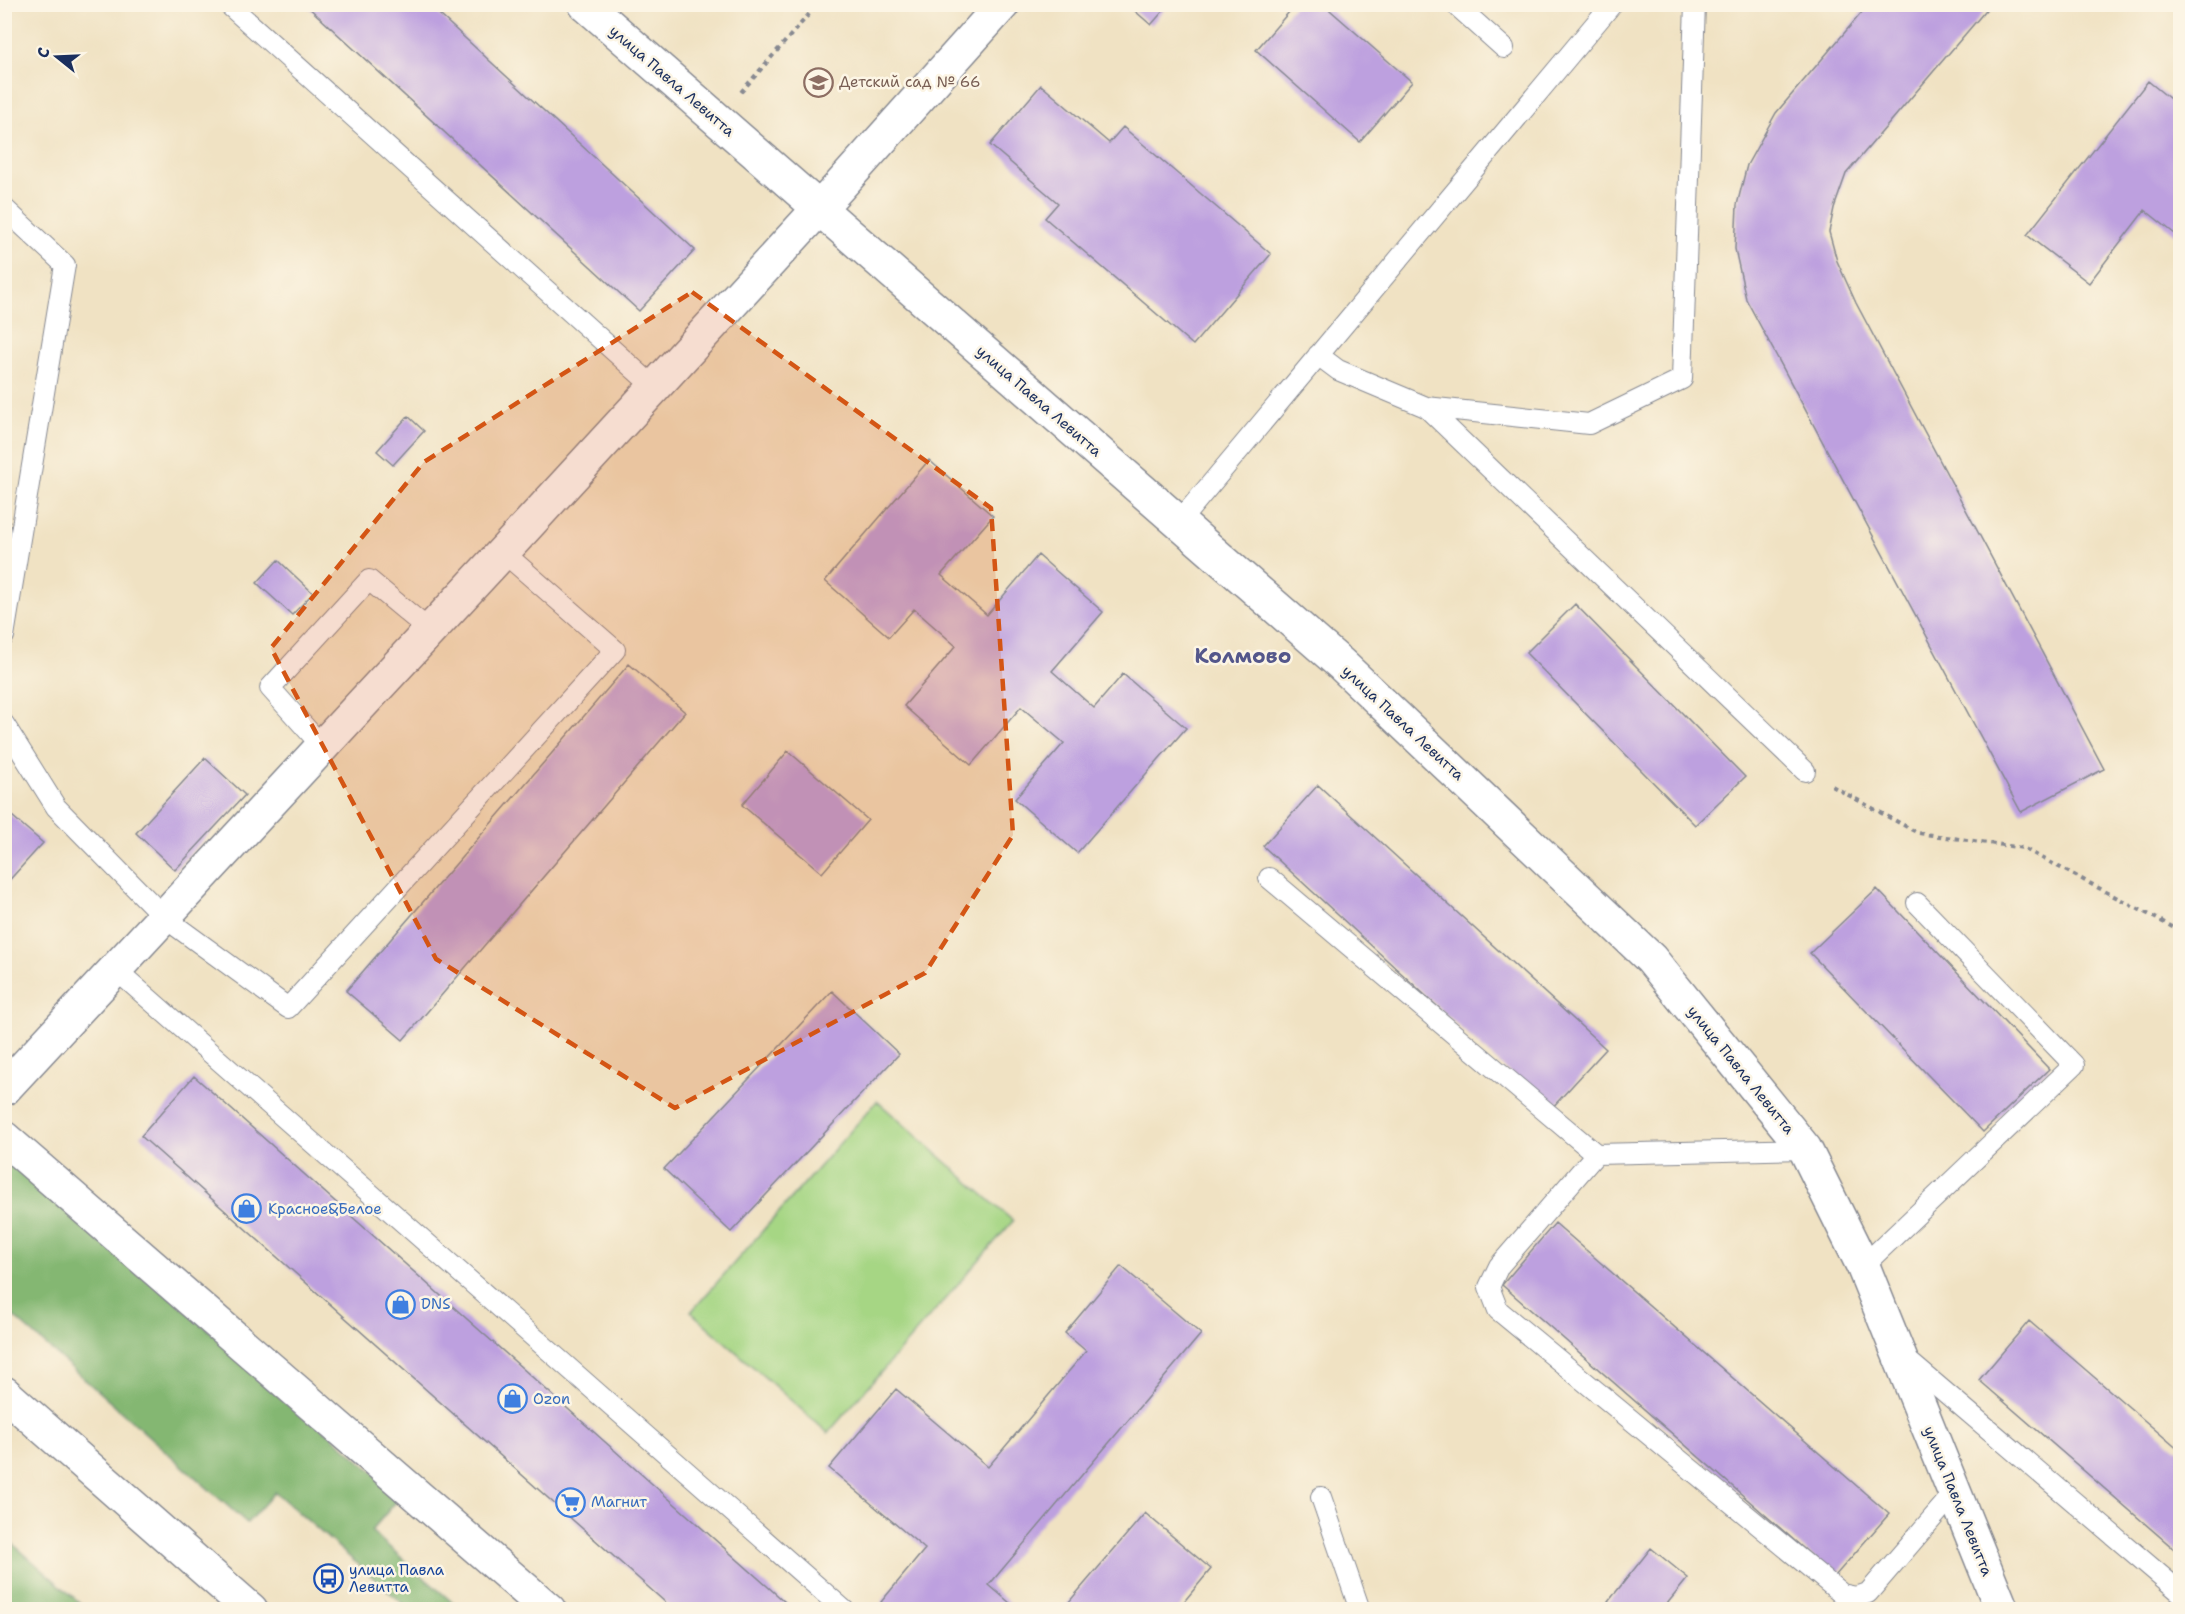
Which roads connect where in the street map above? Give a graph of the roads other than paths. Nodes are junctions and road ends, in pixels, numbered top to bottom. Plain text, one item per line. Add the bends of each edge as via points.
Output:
1 (228, 4) edge
2 (585, 4) edge
3 (1003, 4) edge
4 (1455, 4) edge
5 (1612, 4) edge
6 (1695, 4) edge
7 (1504, 48) dead end
8 (4, 208) edge
9 (818, 209) junction
10 (1318, 355) junction
11 (654, 387) junction
12 (1426, 407) junction
13 (1179, 522) junction
14 (503, 552) junction
15 (429, 630) junction
16 (4, 636) edge
17 (4, 724) edge
18 (322, 746) junction
19 (1805, 771) road end
20 (1269, 878) dead end
21 (1917, 903) dead end
22 (165, 918) junction
23 (115, 969) junction
24 (4, 1089) edge
25 (4, 1138) edge
26 (1805, 1149) junction
27 (1596, 1154) junction
28 (1863, 1266) junction
29 (1899, 1353) junction
30 (4, 1393) edge
31 (1955, 1492) junction
32 (1321, 1497) dead end
33 (2181, 1592) edge
34 (251, 1610) edge
35 (549, 1610) edge
36 (844, 1610) edge
37 (1360, 1610) edge
38 (2002, 1610) edge

1 - 11 lane
2 - 9 street, улица Павла Левитта
3 - 9 street
4 - 7 lane
5 - 10 lane
6 - 12 lane via 1682,380 1589,424
8 - 16 lane via 66,265
9 - 11 street
9 - 13 street, улица Павла Левитта
10 - 12 lane via 1338,370
10 - 13 lane
11 - 14 street
12 - 19 lane
13 - 26 street, улица Павла Левитта via 1341,664 1651,958
14 - 15 street
14 - 22 lane via 615,650 288,1008
15 - 18 street
15 - 18 lane via 369,580 270,688
17 - 22 lane via 56,807
18 - 22 street
20 - 27 lane
21 - 28 lane via 2074,1065
22 - 23 street
23 - 24 street
23 - 36 lane
25 - 35 street
26 - 27 lane
26 - 28 street, улица Павла Левитта
27 - 31 lane via 1499,1266 1489,1287 1498,1310 1842,1594 1856,1598 1868,1593
28 - 29 street, улица Павла Левитта
29 - 31 street, улица Павла Левитта
29 - 33 lane
30 - 34 street
31 - 38 street, улица Павла Левитта
32 - 37 lane

